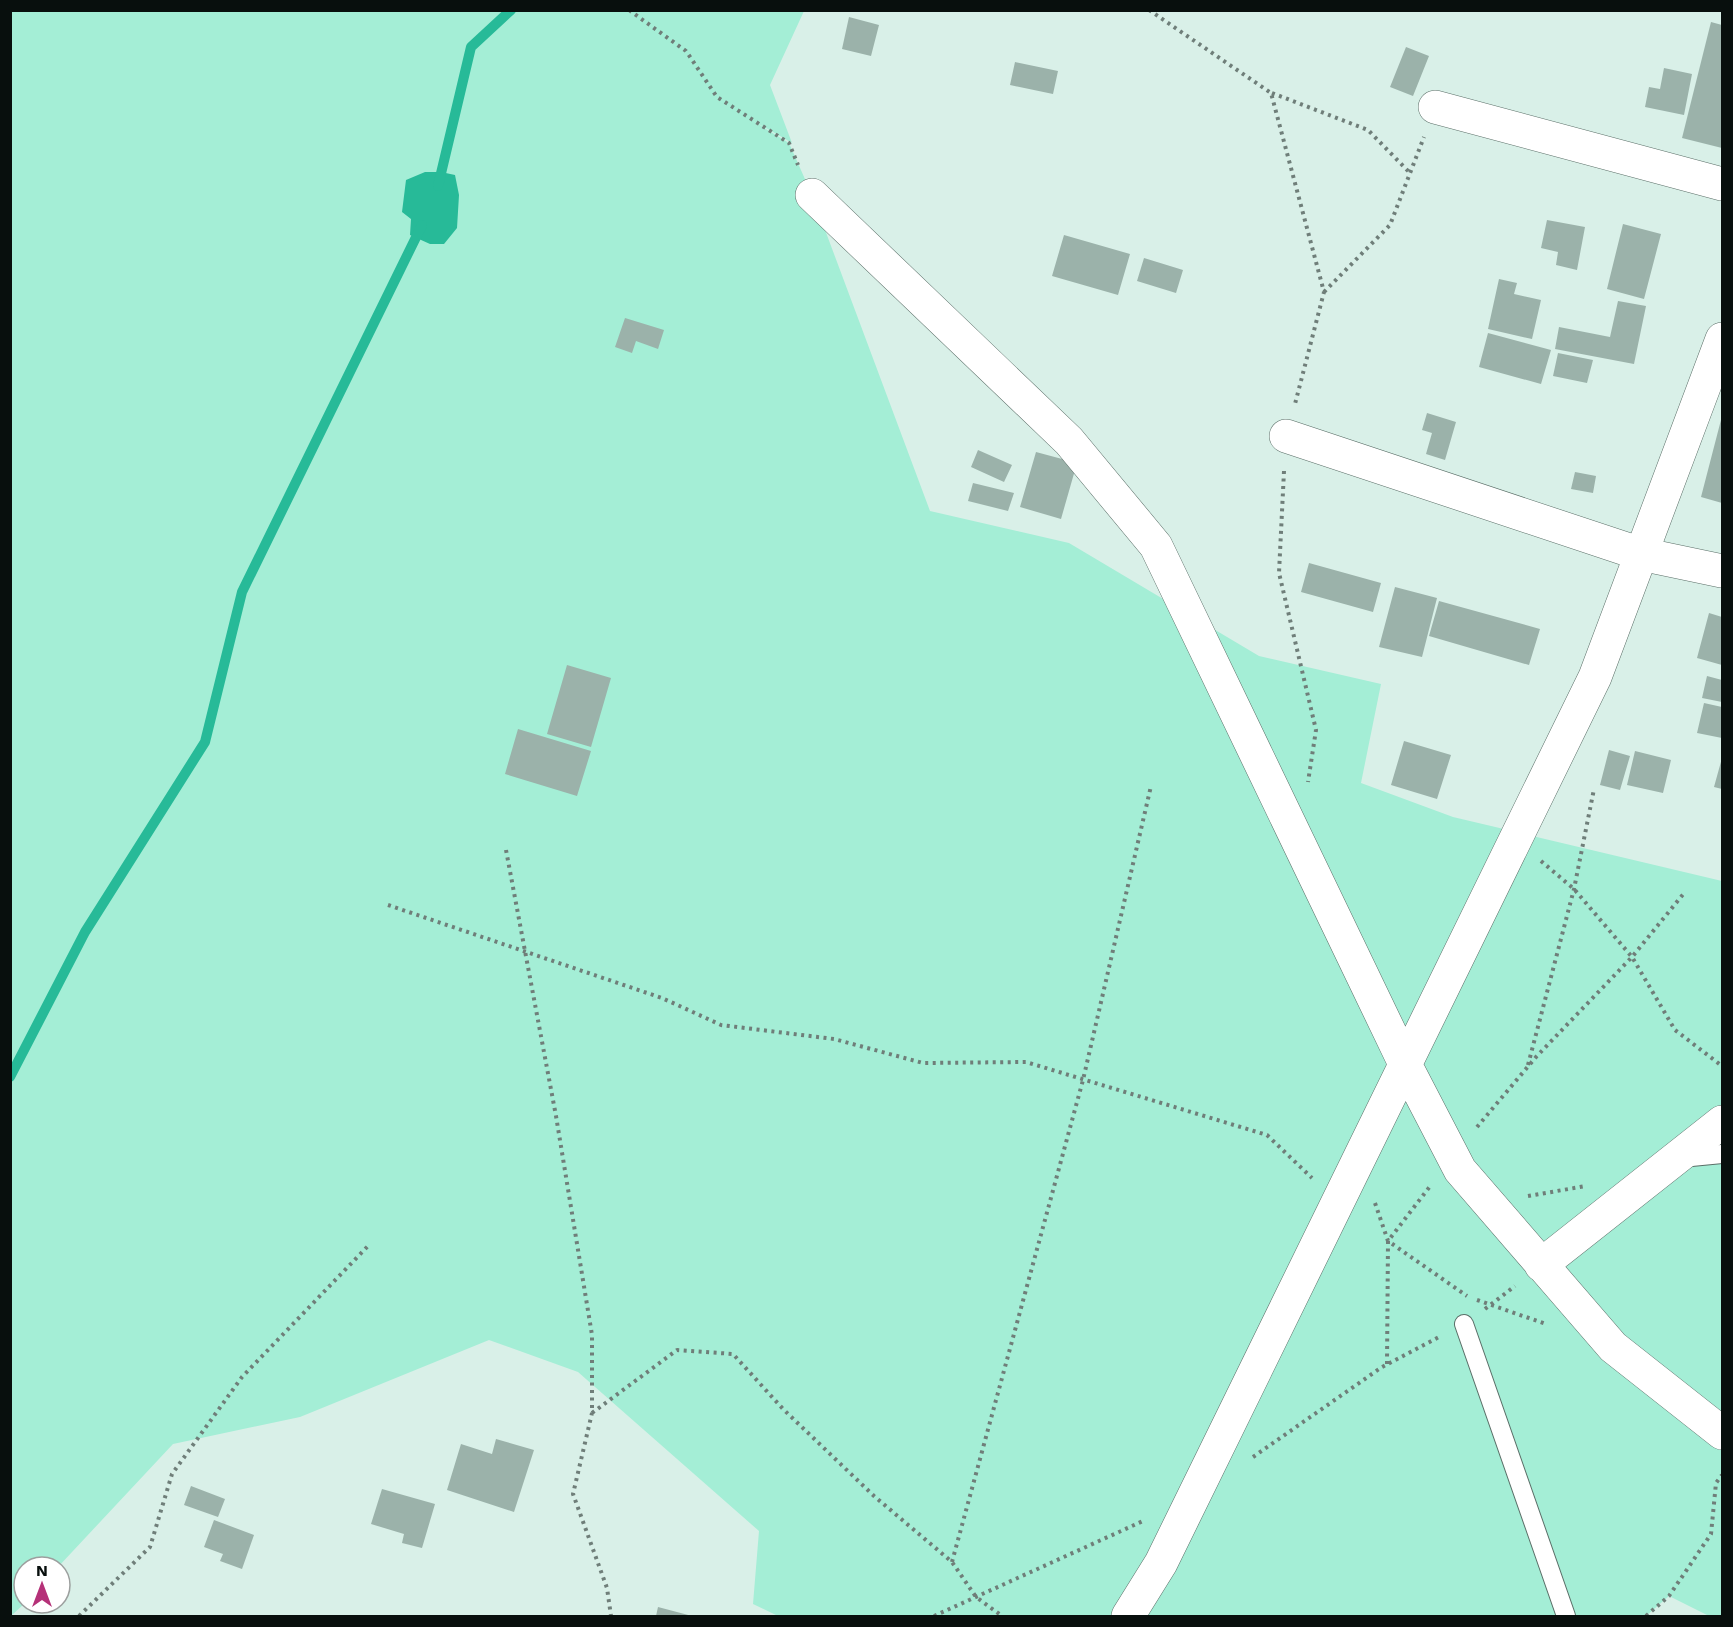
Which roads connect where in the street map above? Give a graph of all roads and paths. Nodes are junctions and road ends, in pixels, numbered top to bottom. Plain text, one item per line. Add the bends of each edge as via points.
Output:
1 (629, 10) edge
2 (1149, 10) edge
3 (1271, 93) junction
4 (1435, 107) joint
5 (1410, 173) junction
6 (1722, 184) edge
7 (812, 195) joint
8 (1324, 292) junction
9 (1722, 339) edge
10 (1286, 436) junction
11 (1641, 554) junction
12 (1722, 571) edge
13 (1151, 786) dead end
14 (1308, 786) dead end
15 (1594, 789) dead end
16 (1515, 839) junction
17 (506, 850) dead end
18 (1574, 889) junction
19 (1685, 892) dead end
20 (388, 904) dead end
21 (525, 951) junction
22 (1632, 957) junction
23 (1405, 1064) junction
24 (1722, 1066) edge
25 (1527, 1067) junction
26 (1083, 1080) junction
27 (1722, 1122) edge
28 (1722, 1155) edge
29 (1452, 1156) junction
30 (1676, 1159) junction
31 (1589, 1185) dead end
32 (1338, 1201) junction
33 (1375, 1202) dead end
34 (1488, 1203) junction
35 (1388, 1241) junction
36 (368, 1246) dead end
37 (1541, 1265) junction
38 (1464, 1324) dead end
39 (1546, 1324) dead end
40 (1387, 1364) dead end
41 (592, 1413) junction
42 (1722, 1433) edge
43 (1722, 1475) edge
44 (952, 1562) junction
45 (79, 1617) edge
46 (611, 1617) edge
47 (1002, 1617) edge
48 (1128, 1617) edge
49 (1566, 1617) edge
50 (1646, 1617) edge

1 - 7 path via 686,51 717,97 789,144
2 - 3 path
3 - 5 path via 1368,130
3 - 8 path
4 - 5 path
4 - 6 street
5 - 8 path via 1390,225
7 - 23 street via 1069,441 1156,546
8 - 10 path
9 - 11 street
10 - 11 street
10 - 14 path via 1279,573 1316,730
11 - 12 street
11 - 16 street via 1595,677
13 - 26 path
15 - 18 path
16 - 18 path
16 - 23 street
17 - 21 path
18 - 22 path
18 - 25 path
19 - 22 path
20 - 21 path
21 - 26 path via 662,998 721,1024 834,1039 923,1063 1026,1062
21 - 41 path via 592,1335
22 - 24 path via 1674,1030
22 - 25 path
23 - 29 street
23 - 32 street
25 - 29 path
26 - 32 path via 1267,1135
26 - 44 path
27 - 30 street
28 - 30 lane
29 - 34 street
29 - 35 path
30 - 37 street
31 - 34 path
32 - 48 street via 1161,1563
33 - 35 path
34 - 37 street
35 - 39 path via 1466,1296
35 - 40 path
36 - 45 path via 242,1377 172,1474 150,1547
37 - 42 street via 1613,1347
38 - 49 lane
41 - 44 path via 677,1350 733,1354 783,1409 873,1496
41 - 46 path via 573,1494 607,1588
43 - 50 path via 1716,1483 1711,1534 1669,1596
44 - 47 path via 976,1597

